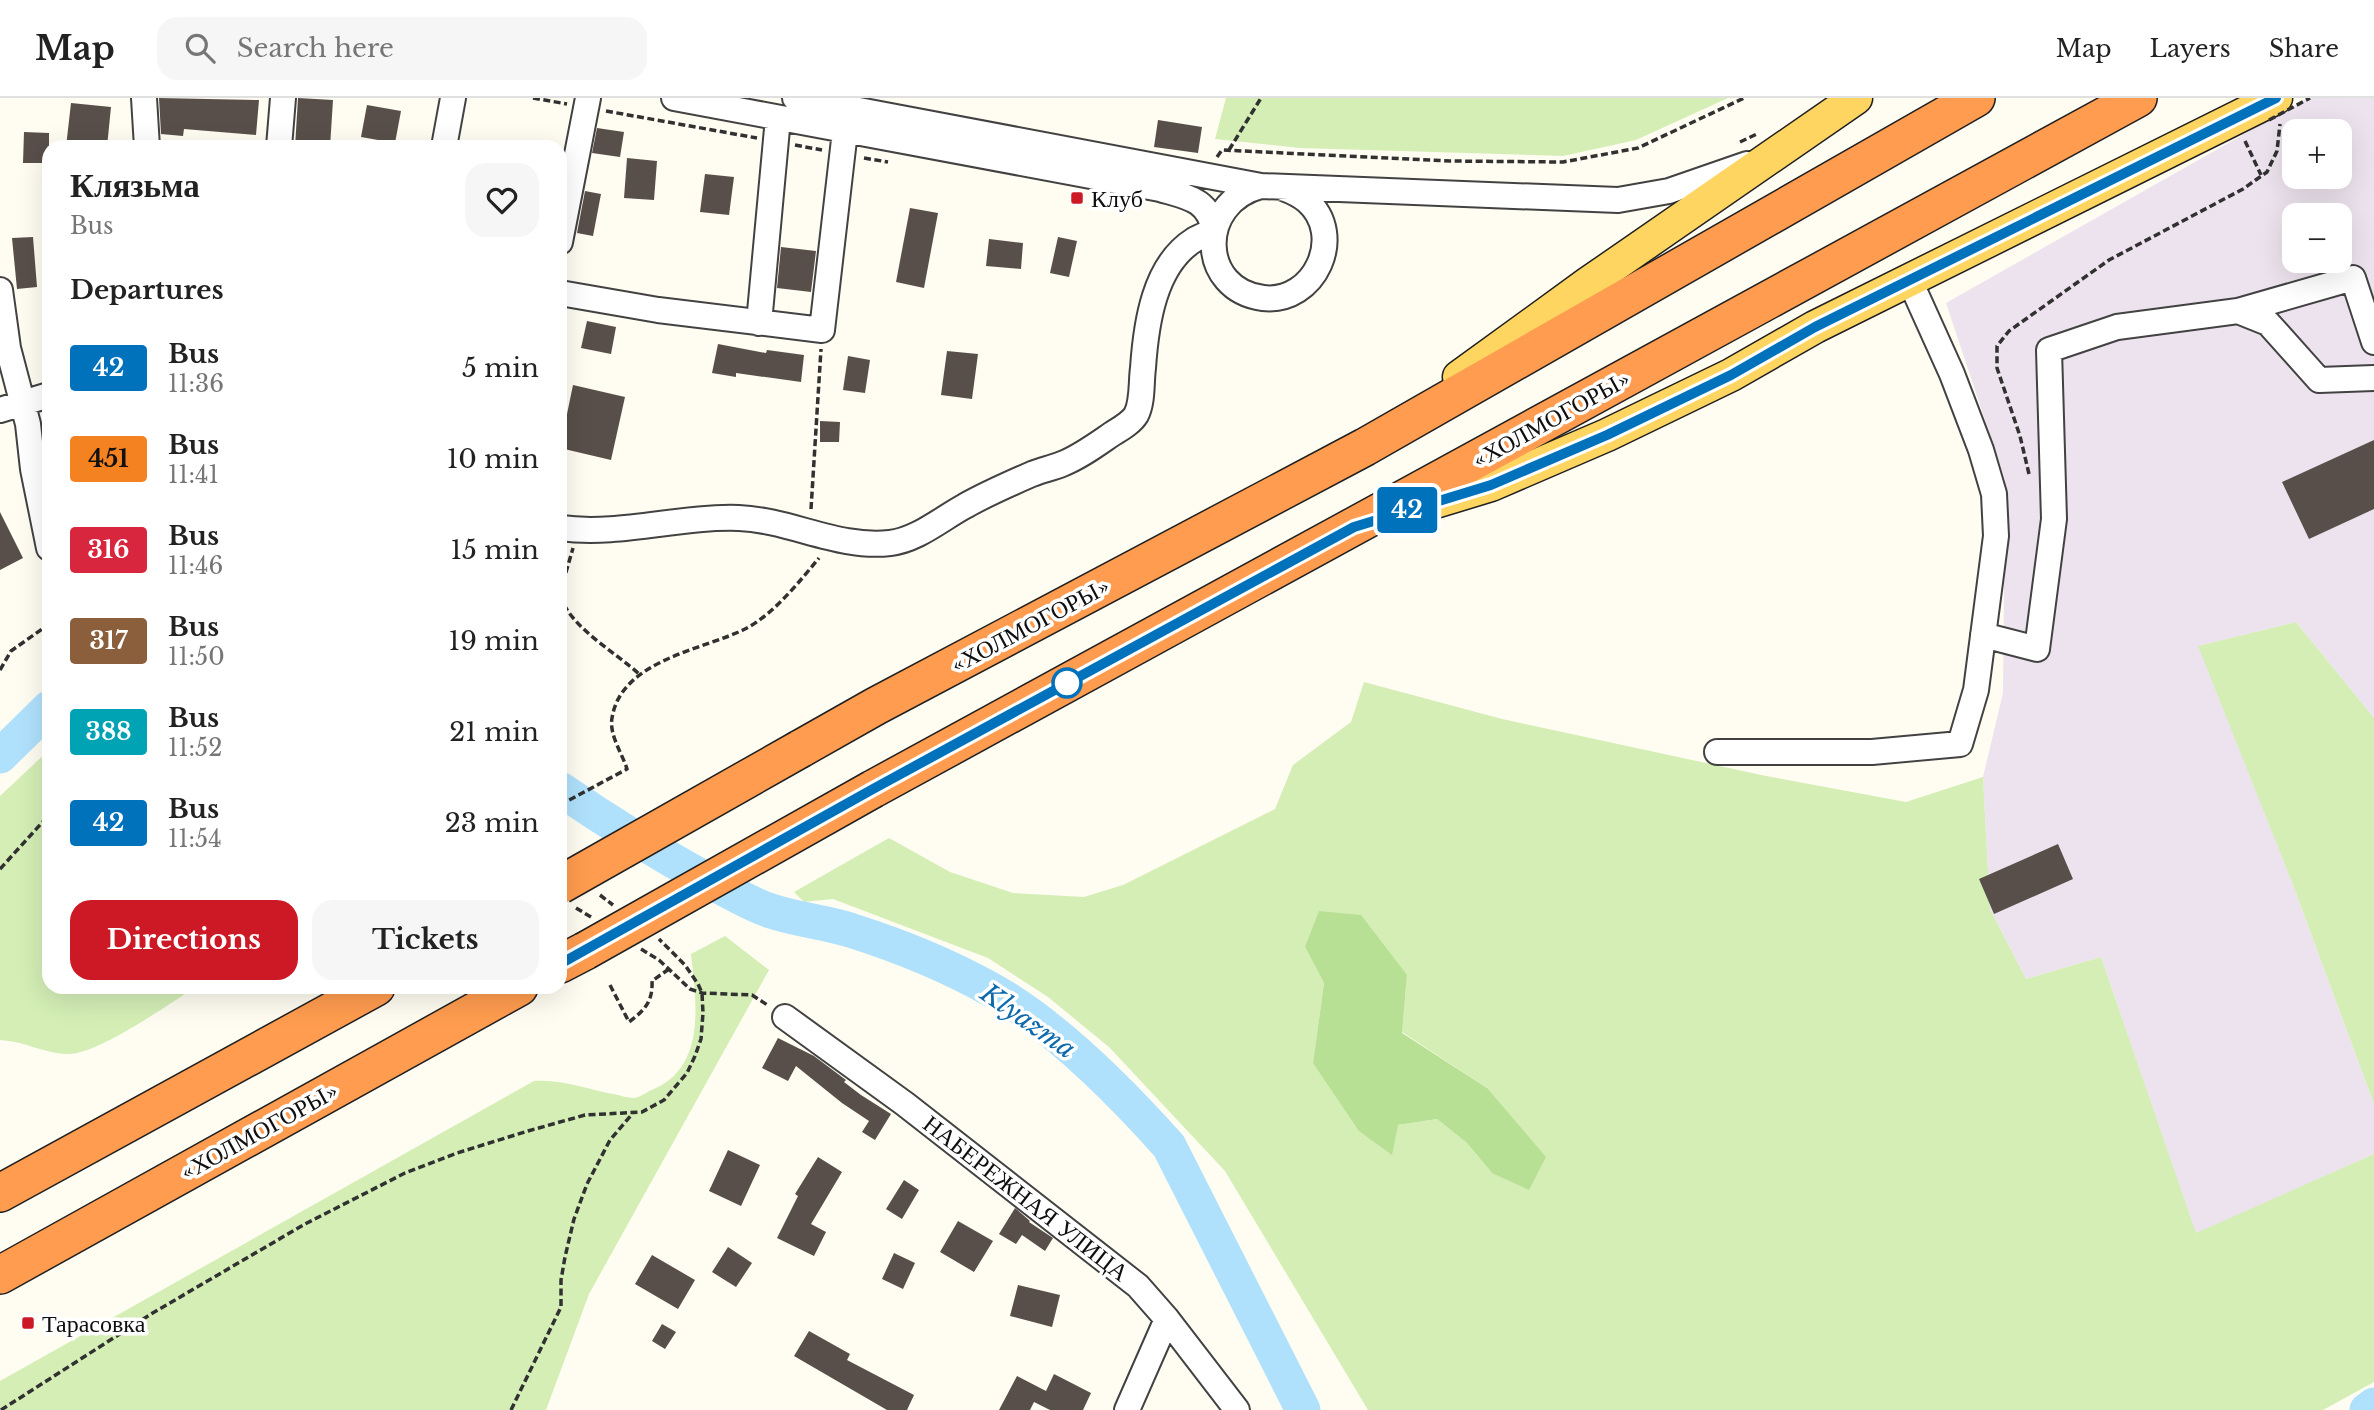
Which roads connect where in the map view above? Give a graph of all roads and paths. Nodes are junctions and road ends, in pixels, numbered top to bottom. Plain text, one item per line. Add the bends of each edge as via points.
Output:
1 (144, 98) edge
2 (283, 98) edge
3 (453, 98) edge
4 (588, 98) edge
5 (674, 98) edge
6 (795, 98) edge
7 (1261, 98) edge
8 (1744, 98) edge
9 (1856, 98) edge
10 (1976, 98) edge
11 (2138, 98) edge
12 (2310, 98) edge
13 (2273, 107) edge
14 (778, 118) junction
15 (845, 131) junction
16 (2242, 135) dead end
17 (146, 140) edge
18 (280, 140) edge
19 (445, 140) edge
20 (1769, 142) junction
21 (1733, 145) dead end
22 (1229, 150) junction
23 (1216, 158) dead end
24 (2262, 176) junction
25 (1270, 187) junction
26 (567, 206) edge
27 (1214, 231) junction
28 (1910, 281) junction
29 (0, 290) edge
30 (567, 294) edge
31 (2238, 311) junction
32 (759, 323) junction
33 (822, 330) junction
34 (2374, 342) edge
35 (2374, 378) edge
36 (42, 397) edge
37 (10, 407) edge
38 (1364, 447) junction
39 (2031, 481) dead end
40 (42, 513) edge
41 (1354, 527) junction
42 (569, 529) edge
43 (810, 531) junction
44 (838, 538) junction
45 (567, 611) edge
46 (42, 630) edge
47 (1983, 635) junction
48 (0, 670) edge
49 (640, 675) junction
50 (1717, 752) dead end
51 (567, 801) edge
52 (42, 823) edge
53 (0, 869) edge
54 (567, 882) edge
55 (573, 957) edge
56 (669, 969) dead end
57 (610, 985) dead end
58 (363, 994) edge
59 (506, 994) edge
60 (785, 1017) joint
61 (634, 1112) junction
62 (0, 1193) edge
63 (0, 1275) edge
64 (1167, 1319) junction
65 (1, 1410) edge
66 (511, 1410) edge
67 (1127, 1410) edge
68 (1237, 1410) edge

1 - 17 street
2 - 18 street
3 - 19 street
4 - 26 street
5 - 14 street
6 - 25 street
7 - 22 path
8 - 22 path via 1638,148 1563,162
9 - 20 main road
10 - 38 highway, «ХОЛМОГОРЫ»
11 - 41 highway, «ХОЛМОГОРЫ»
12 - 13 path, bridge
13 - 24 path via 2277,151
13 - 28 main road
14 - 15 street
14 - 32 street
15 - 27 street via 1160,188 1196,200 1208,210
15 - 33 street
16 - 24 path
20 - 21 path
20 - 25 street via 1668,191 1618,200
20 - 38 main road via 1587,284
22 - 23 path via 1222,149
24 - 39 path via 2109,260 2008,331 1997,346 1997,368
25 - 27 street via 1249,189 1231,201
25 - 27 street via 1308,201 1320,218 1325,242 1320,265 1308,282 1272,298 1238,288 1216,261
27 - 44 street via 1194,240 1163,276 1144,344 1140,401 1128,424 1089,451 965,505 926,530 892,543 862,544
28 - 41 main road via 1607,435 1491,485
28 - 47 street via 1952,374 1994,494 1996,536
29 - 37 street
30 - 32 street
31 - 34 street via 2353,278
31 - 35 street via 2268,323 2319,380
31 - 47 street via 2117,327 2049,350 2054,519 2037,649
32 - 33 street
33 - 43 path
36 - 37 street
37 - 40 street via 28,424
38 - 54 highway, «ХОЛМОГОРЫ», bridge via 900,693
41 - 55 highway, «ХОЛМОГОРЫ», bridge
42 - 43 street via 608,531 741,518
43 - 44 street
44 - 49 path via 799,582 747,628 660,662
45 - 49 path
46 - 48 path via 11,651
47 - 50 street via 1976,690 1960,744 1872,752
49 - 51 path via 626,688 611,719 627,769
52 - 53 path
56 - 57 path via 652,981 648,1005 629,1022
58 - 62 highway
59 - 63 highway, «ХОЛМОГОРЫ»
60 - 61 path via 752,995 702,993 701,1040 687,1073 664,1100
60 - 64 street, НАБЕРЕЖНАЯ УЛИЦА via 1127,1277
61 - 65 path via 585,1115 405,1172 151,1314
61 - 66 path via 610,1140 587,1184 565,1257 561,1307
64 - 67 street
64 - 68 street, НАБЕРЕЖНАЯ УЛИЦА

